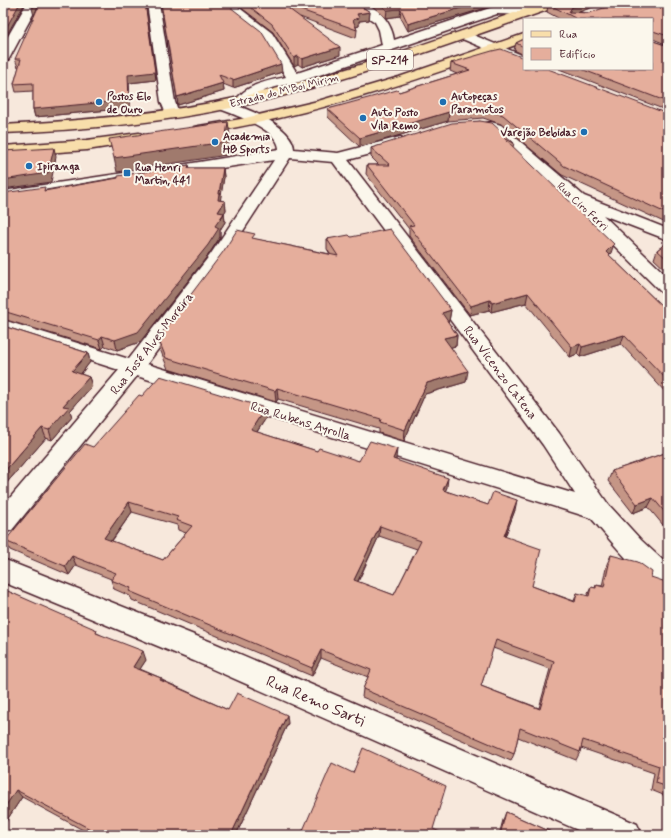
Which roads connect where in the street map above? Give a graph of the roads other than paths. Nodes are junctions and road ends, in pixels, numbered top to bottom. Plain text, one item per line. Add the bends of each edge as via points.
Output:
1 (34, 3) edge
2 (153, 3) edge
3 (225, 3) edge
4 (353, 3) edge
5 (482, 3) edge
6 (554, 3) edge
7 (496, 10) junction
8 (532, 11) junction
9 (464, 35) junction
10 (523, 38) edge
11 (388, 47) junction
12 (493, 49) junction
13 (3, 56) edge
14 (523, 61) edge
15 (294, 79) junction
16 (242, 101) junction
17 (222, 105) junction
18 (172, 113) junction
19 (258, 121) junction
20 (476, 123) edge
21 (3, 129) edge
22 (186, 132) edge
23 (156, 136) edge
24 (415, 137) edge
25 (3, 151) edge
26 (286, 154) junction
27 (338, 158) junction
28 (3, 196) edge
29 (574, 196) junction
30 (668, 235) edge
31 (668, 288) edge
32 (3, 326) edge
33 (134, 367) junction
34 (599, 511) junction
35 (3, 523) edge
36 (3, 570) edge
37 (668, 581) edge
38 (626, 835) edge

1 - 13 street
2 - 18 street via 168,102
3 - 15 street via 268,36
4 - 11 street via 368,10 380,20 387,29
5 - 7 street
6 - 8 main road, Estrada do M'Boi Mirim / SP-214
7 - 8 street
7 - 11 street
8 - 9 main road, Estrada do M'Boi Mirim / SP-214
9 - 12 street
9 - 16 main road, Estrada do M'Boi Mirim / SP-214 via 338,76
10 - 12 main road, Estrada do M'Boi Mirim / SP-214
11 - 15 street
12 - 14 street
12 - 19 main road, Estrada do M'Boi Mirim / SP-214 via 335,102
15 - 16 street via 263,88 247,95
16 - 17 main road, Estrada do M'Boi Mirim / SP-214
17 - 18 main road, Estrada do M'Boi Mirim / SP-214
17 - 19 street
18 - 21 main road, Estrada do M'Boi Mirim / SP-214 via 80,124
19 - 22 main road, Estrada do M'Boi Mirim / SP-214
19 - 26 street via 283,138 288,146
20 - 29 street, Rua Ciro Ferri via 496,128
23 - 25 main road via 87,145
24 - 27 street
26 - 27 street
26 - 28 street
26 - 33 street, Rua José Alves Moreira via 217,258
27 - 34 street, Rua Vicenzo Catena via 551,439
29 - 30 street
29 - 31 street, Rua Ciro Ferri
32 - 33 street, Rua Rubens Ayrolla
33 - 34 street, Rua Rubens Ayrolla
33 - 35 street, Rua José Alves Moreira
34 - 37 street, Rua Vicenzo Catena
36 - 38 street, Rua Remo Sarti via 211,655

